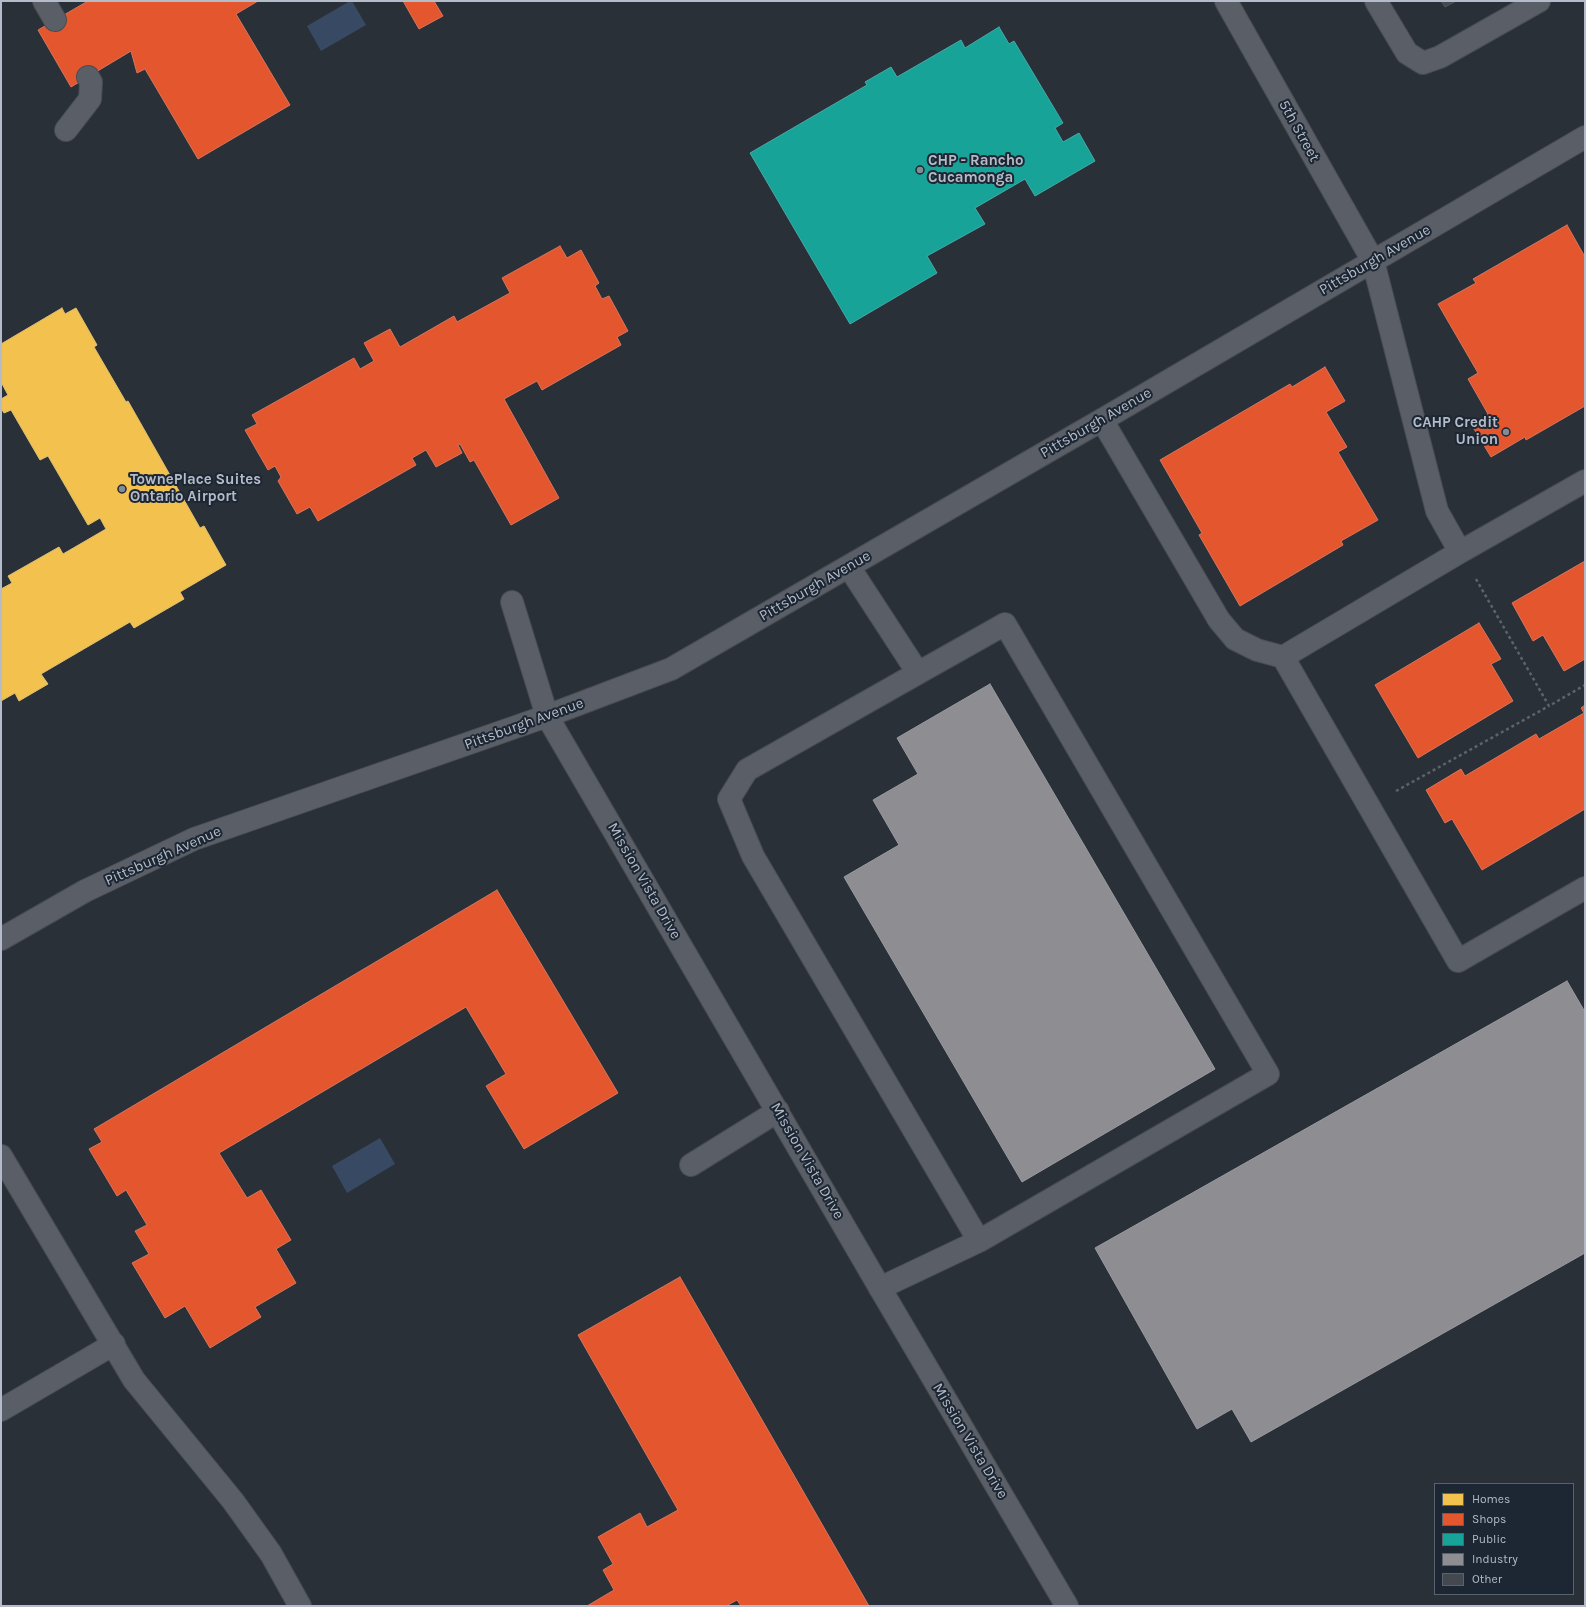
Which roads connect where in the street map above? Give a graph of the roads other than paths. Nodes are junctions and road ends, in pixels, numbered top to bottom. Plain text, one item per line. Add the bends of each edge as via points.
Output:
1 (44, 1) edge
2 (1226, 1) edge
3 (1376, 1) edge
4 (1539, 1) edge
5 (55, 20) dead end
6 (88, 77) dead end
7 (66, 130) dead end
8 (1585, 137) edge
9 (1373, 261) junction
10 (1102, 420) junction
11 (1585, 481) edge
12 (1460, 552) junction
13 (849, 567) junction
14 (512, 602) dead end
15 (1283, 657) junction
16 (918, 673) junction
17 (547, 716) junction
18 (1585, 888) edge
19 (1, 940) edge
20 (778, 1111) junction
21 (1, 1156) edge
22 (691, 1165) dead end
23 (978, 1241) junction
24 (880, 1288) junction
25 (114, 1344) junction
26 (1, 1410) edge
27 (291, 1603) edge
28 (1067, 1606) edge

1 - 5 street
2 - 9 street, 5th Street
3 - 4 street via 1407,53 1423,63 1440,57
6 - 7 street via 91,82 90,99
8 - 9 street, Pittsburgh Avenue
9 - 10 street, Pittsburgh Avenue
9 - 12 street, 5th Street via 1437,511
10 - 13 street, Pittsburgh Avenue
10 - 15 street via 1219,620 1235,639 1256,650
11 - 12 street
12 - 15 street
13 - 16 street
13 - 17 street, Pittsburgh Avenue via 671,669
14 - 17 street, Mission Vista Drive
15 - 18 street via 1458,961
16 - 23 street via 747,770 729,799 753,856
16 - 23 street via 1005,624 1268,1074
17 - 19 street, Pittsburgh Avenue via 194,839 85,891
17 - 20 street, Mission Vista Drive
20 - 22 street
20 - 24 street, Mission Vista Drive
21 - 25 street
23 - 24 street
24 - 28 street, Mission Vista Drive
25 - 26 street
25 - 27 street via 134,1380 233,1501 271,1554

